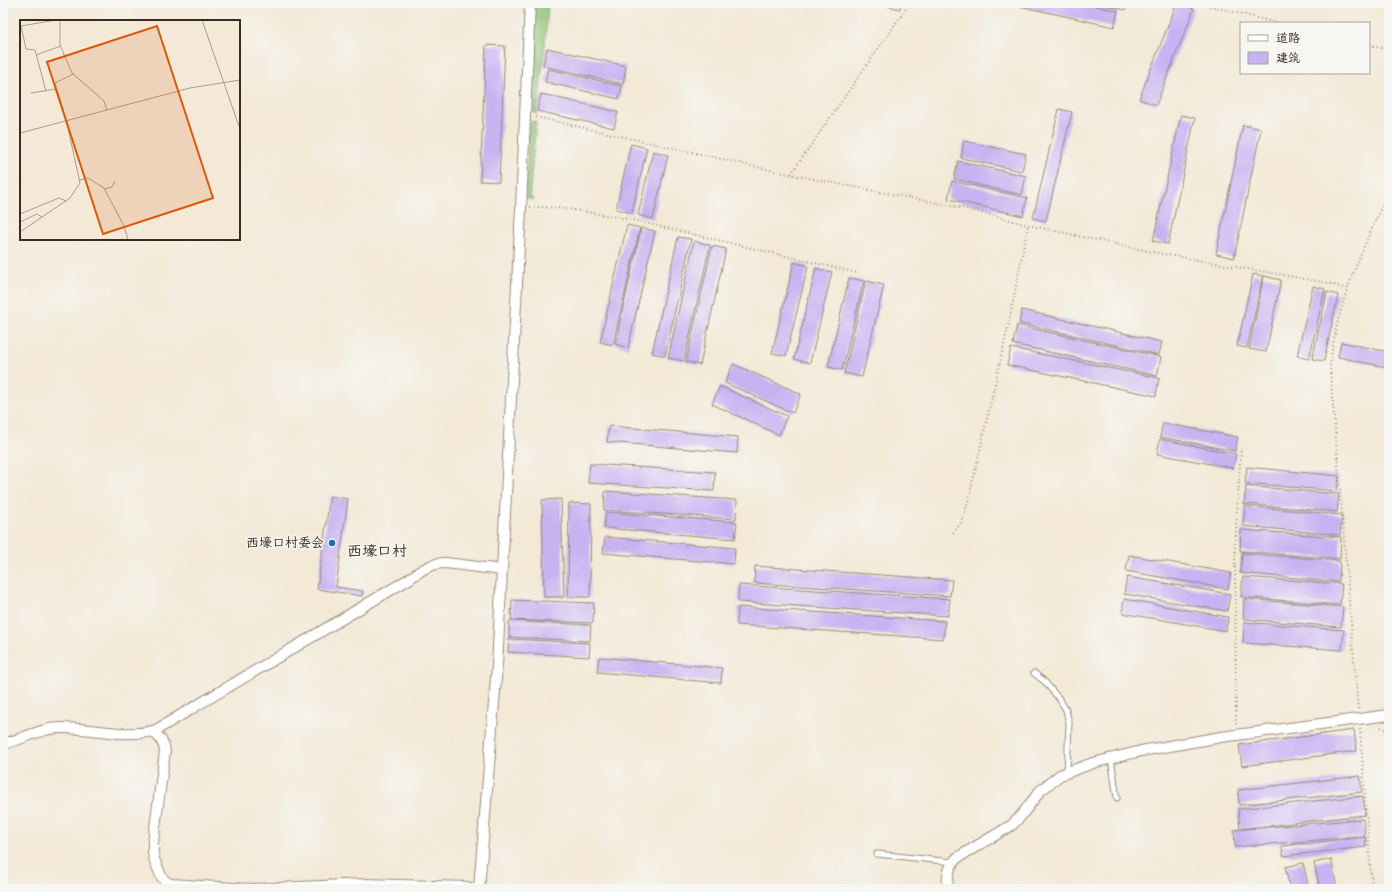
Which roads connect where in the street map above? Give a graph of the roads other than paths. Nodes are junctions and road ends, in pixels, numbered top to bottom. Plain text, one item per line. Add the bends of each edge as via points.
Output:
1 (530, 3) edge
2 (502, 570) junction
3 (1034, 673) dead end
4 (1389, 715) edge
5 (152, 731) junction
6 (3, 744) edge
7 (1111, 758) junction
8 (1067, 773) junction
9 (1117, 798) dead end
10 (877, 854) dead end
11 (954, 862) junction
12 (220, 888) edge
13 (474, 889) edge
14 (479, 889) edge
15 (947, 889) edge

1 - 2 street
2 - 5 street via 446,563 424,568
2 - 14 street
3 - 8 lane via 1060,700 1068,716
4 - 7 street via 1236,735
5 - 6 street via 126,734 60,728
5 - 12 street via 161,740 165,751 153,843 154,859 161,876 172,884
7 - 8 street
7 - 9 lane
8 - 11 street via 1040,792 1012,825
10 - 11 lane
11 - 15 street via 948,872
12 - 13 street via 389,884

